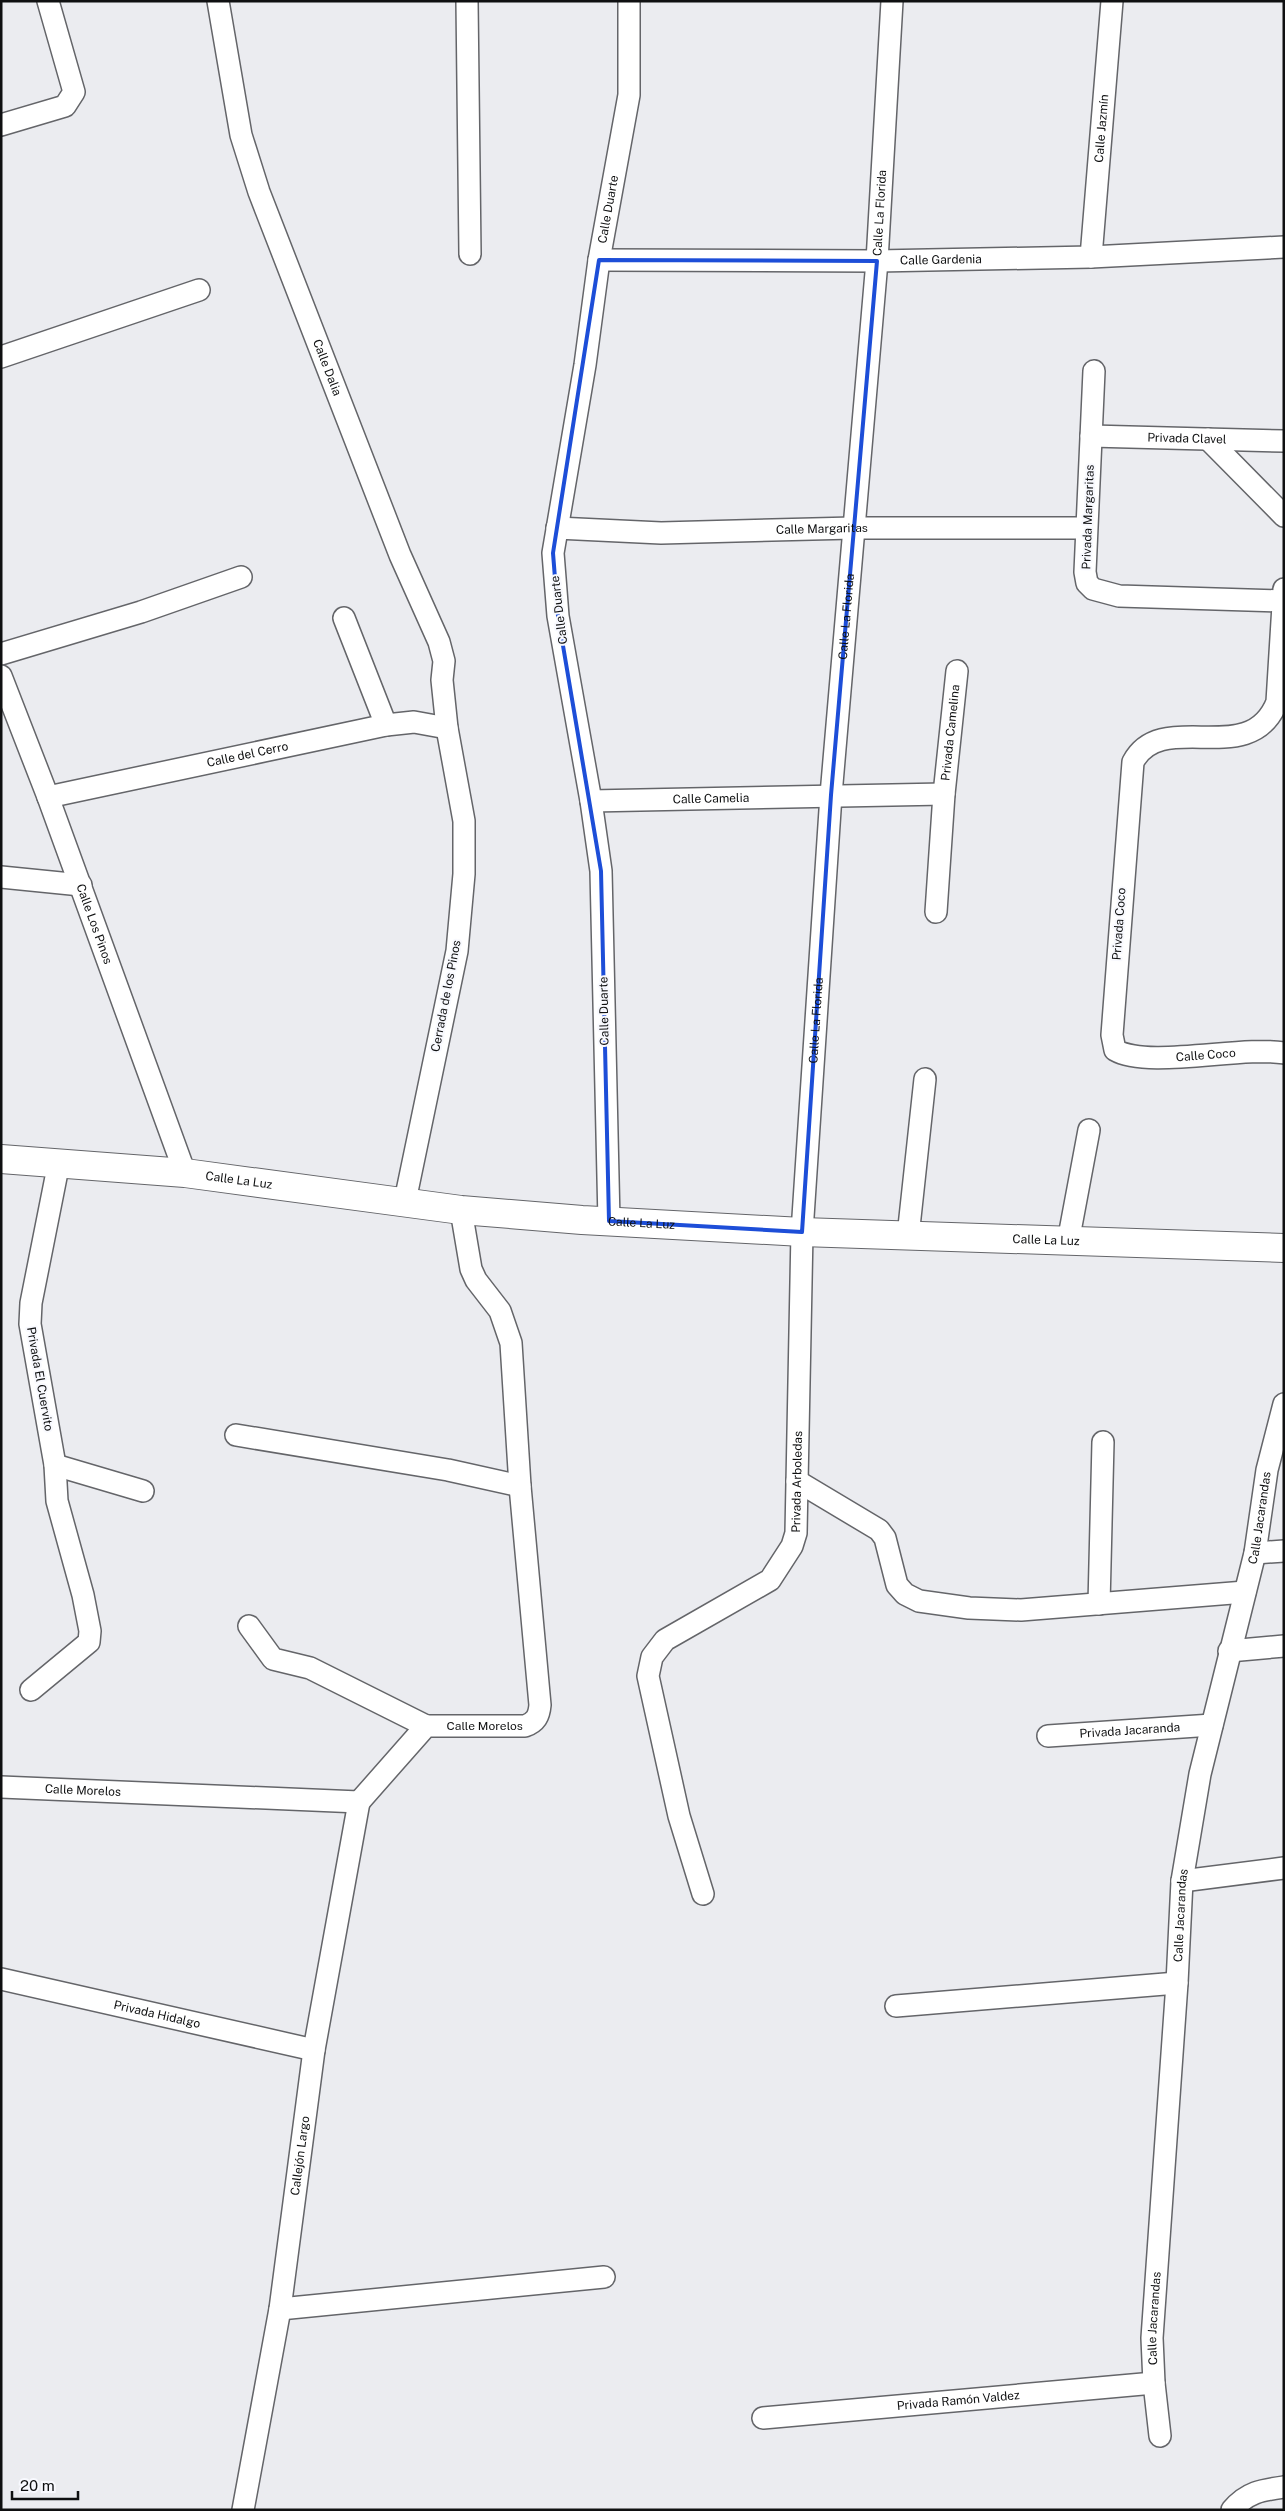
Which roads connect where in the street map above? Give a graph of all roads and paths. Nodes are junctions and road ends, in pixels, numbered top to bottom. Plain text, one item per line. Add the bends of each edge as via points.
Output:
1 (48, 1) edge
2 (218, 1) edge
3 (467, 1) edge
4 (630, 1) edge
5 (892, 1) edge
6 (1112, 1) edge
7 (1, 125) edge
8 (1284, 247) edge
9 (470, 254) dead end
10 (1091, 257) junction
11 (599, 260) junction
12 (876, 261) junction
13 (199, 290) dead end
14 (1, 357) edge
15 (1094, 371) dead end
16 (1090, 436) junction
17 (1208, 439) junction
18 (1284, 441) edge
19 (1284, 516) edge
20 (557, 528) junction
21 (853, 528) junction
22 (1086, 528) junction
23 (241, 577) dead end
24 (1283, 597) edge
25 (344, 618) dead end
26 (1, 654) edge
27 (957, 671) dead end
28 (1, 677) edge
29 (386, 725) junction
30 (447, 728) junction
31 (944, 794) junction
32 (831, 795) junction
33 (48, 797) junction
34 (592, 801) junction
35 (1, 877) edge
36 (81, 885) junction
37 (936, 912) dead end
38 (1284, 1053) edge
39 (1129, 1055) joint
40 (925, 1079) dead end
41 (1089, 1130) dead end
42 (1, 1159) edge
43 (59, 1162) junction
44 (185, 1173) junction
45 (405, 1201) junction
46 (460, 1210) junction
47 (609, 1221) junction
48 (802, 1232) junction
49 (908, 1236) junction
50 (1068, 1242) junction
51 (1284, 1248) edge
52 (1284, 1404) edge
53 (236, 1435) dead end
54 (1103, 1442) dead end
55 (55, 1465) junction
56 (797, 1482) junction
57 (520, 1486) junction
58 (143, 1491) dead end
59 (1284, 1551) edge
60 (1255, 1553) junction
61 (1245, 1592) junction
62 (1099, 1604) junction
63 (249, 1626) dead end
64 (1284, 1646) edge
65 (1229, 1651) junction
66 (31, 1690) dead end
67 (1212, 1725) junction
68 (426, 1726) junction
69 (1048, 1736) dead end
70 (1, 1787) edge
71 (359, 1802) junction
72 (1284, 1868) edge
73 (1182, 1881) junction
74 (703, 1894) dead end
75 (1, 1979) edge
76 (1177, 1983) junction
77 (896, 2006) dead end
78 (314, 2050) junction
79 (604, 2277) dead end
80 (280, 2309) junction
81 (1154, 2383) junction
82 (763, 2418) dead end
83 (1160, 2436) dead end
84 (1284, 2487) edge
85 (243, 2510) edge
86 (1232, 2510) edge

1 - 7 street via 74,92 65,106
2 - 30 street, Calle Dalia via 241,135 400,555 439,642 444,661 442,680
3 - 9 street
4 - 11 street, Calle Duarte via 628,95
5 - 12 street, Calle La Florida
6 - 10 street, Calle Jazmín
8 - 10 street, Calle Gardenia
10 - 12 street, Calle Gardenia
11 - 12 street, Calle Gardenia
11 - 20 street, Calle Duarte
12 - 21 street, Calle La Florida
13 - 14 street
15 - 16 street, Privada Margaritas
16 - 17 street, Privada Clavel
16 - 22 street, Privada Margaritas
17 - 18 street, Privada Clavel
17 - 19 street
20 - 21 street, Calle Margaritas via 661,533
20 - 34 street, Calle Duarte via 553,553 558,616
21 - 22 street, Calle Margaritas
21 - 32 street, Calle La Florida
22 - 24 street, Privada Margaritas via 1085,572 1088,583 1102,593 1119,596
23 - 26 street via 142,612
24 - 39 street, Privada Coco via 1278,702 1263,727 1236,736 1156,741 1145,746 1133,762 1112,1035 1115,1050
25 - 29 street
27 - 31 street, Privada Camelina
28 - 33 street, Calle Los Pinos
29 - 30 street, Calle del Cerro via 414,722
29 - 33 street, Calle del Cerro
30 - 45 street, Cerrada de los Pinos via 464,821 464,874 457,950
31 - 32 street, Privada Camelina
31 - 37 street, Privada Camelina
32 - 34 street, Calle Camelia
32 - 48 street, Calle La Florida
33 - 36 street, Calle Los Pinos
34 - 47 street, Calle Duarte via 601,871
35 - 36 street
36 - 44 street, Calle Los Pinos
38 - 39 street, Calle Coco via 1228,1052 1178,1057
40 - 49 street
41 - 50 street
42 - 43 street, Calle La Luz
43 - 44 street, Calle La Luz
43 - 55 street, Privada El Cuervito via 31,1304 30,1324
44 - 45 street, Calle La Luz
45 - 46 street, Calle La Luz
46 - 47 street, Calle La Luz
46 - 57 street, Calle Morelos via 471,1269 500,1311 511,1343
47 - 48 street, Calle La Luz
48 - 49 street, Calle La Luz
48 - 56 street, Privada Arboledas
49 - 50 street, Calle La Luz
50 - 51 street, Calle La Luz
52 - 60 street, Calle Jacarandas via 1267,1470
53 - 57 street via 448,1470
54 - 62 street
55 - 58 street
55 - 66 street, Privada El Cuervito via 57,1501 83,1595 89,1642
56 - 62 street via 879,1530 885,1538 897,1585 905,1594 920,1601 1005,1610
56 - 74 street, Privada Arboledas via 796,1533 792,1546 770,1580 665,1640 652,1657 648,1676 679,1816
57 - 68 street, Calle Morelos via 539,1714 525,1726
59 - 60 street
60 - 61 street, Calle Jacarandas
61 - 62 street
61 - 65 street, Calle Jacarandas
63 - 68 street via 273,1659 310,1668
64 - 65 street
65 - 67 street, Calle Jacarandas
67 - 69 street, Privada Jacaranda
67 - 73 street, Calle Jacarandas via 1189,1831
68 - 71 street
70 - 71 street, Calle Morelos
71 - 78 street, Callejón Largo
72 - 73 street
73 - 76 street, Calle Jacarandas
75 - 78 street, Privada Hidalgo
76 - 77 street
76 - 81 street, Calle Jacarandas via 1152,2338
78 - 80 street, Callejón Largo
79 - 80 street
80 - 85 street, Callejón Largo
81 - 82 street, Privada Ramón Valdez
81 - 83 street, Calle Jacarandas
84 - 86 street via 1249,2494

